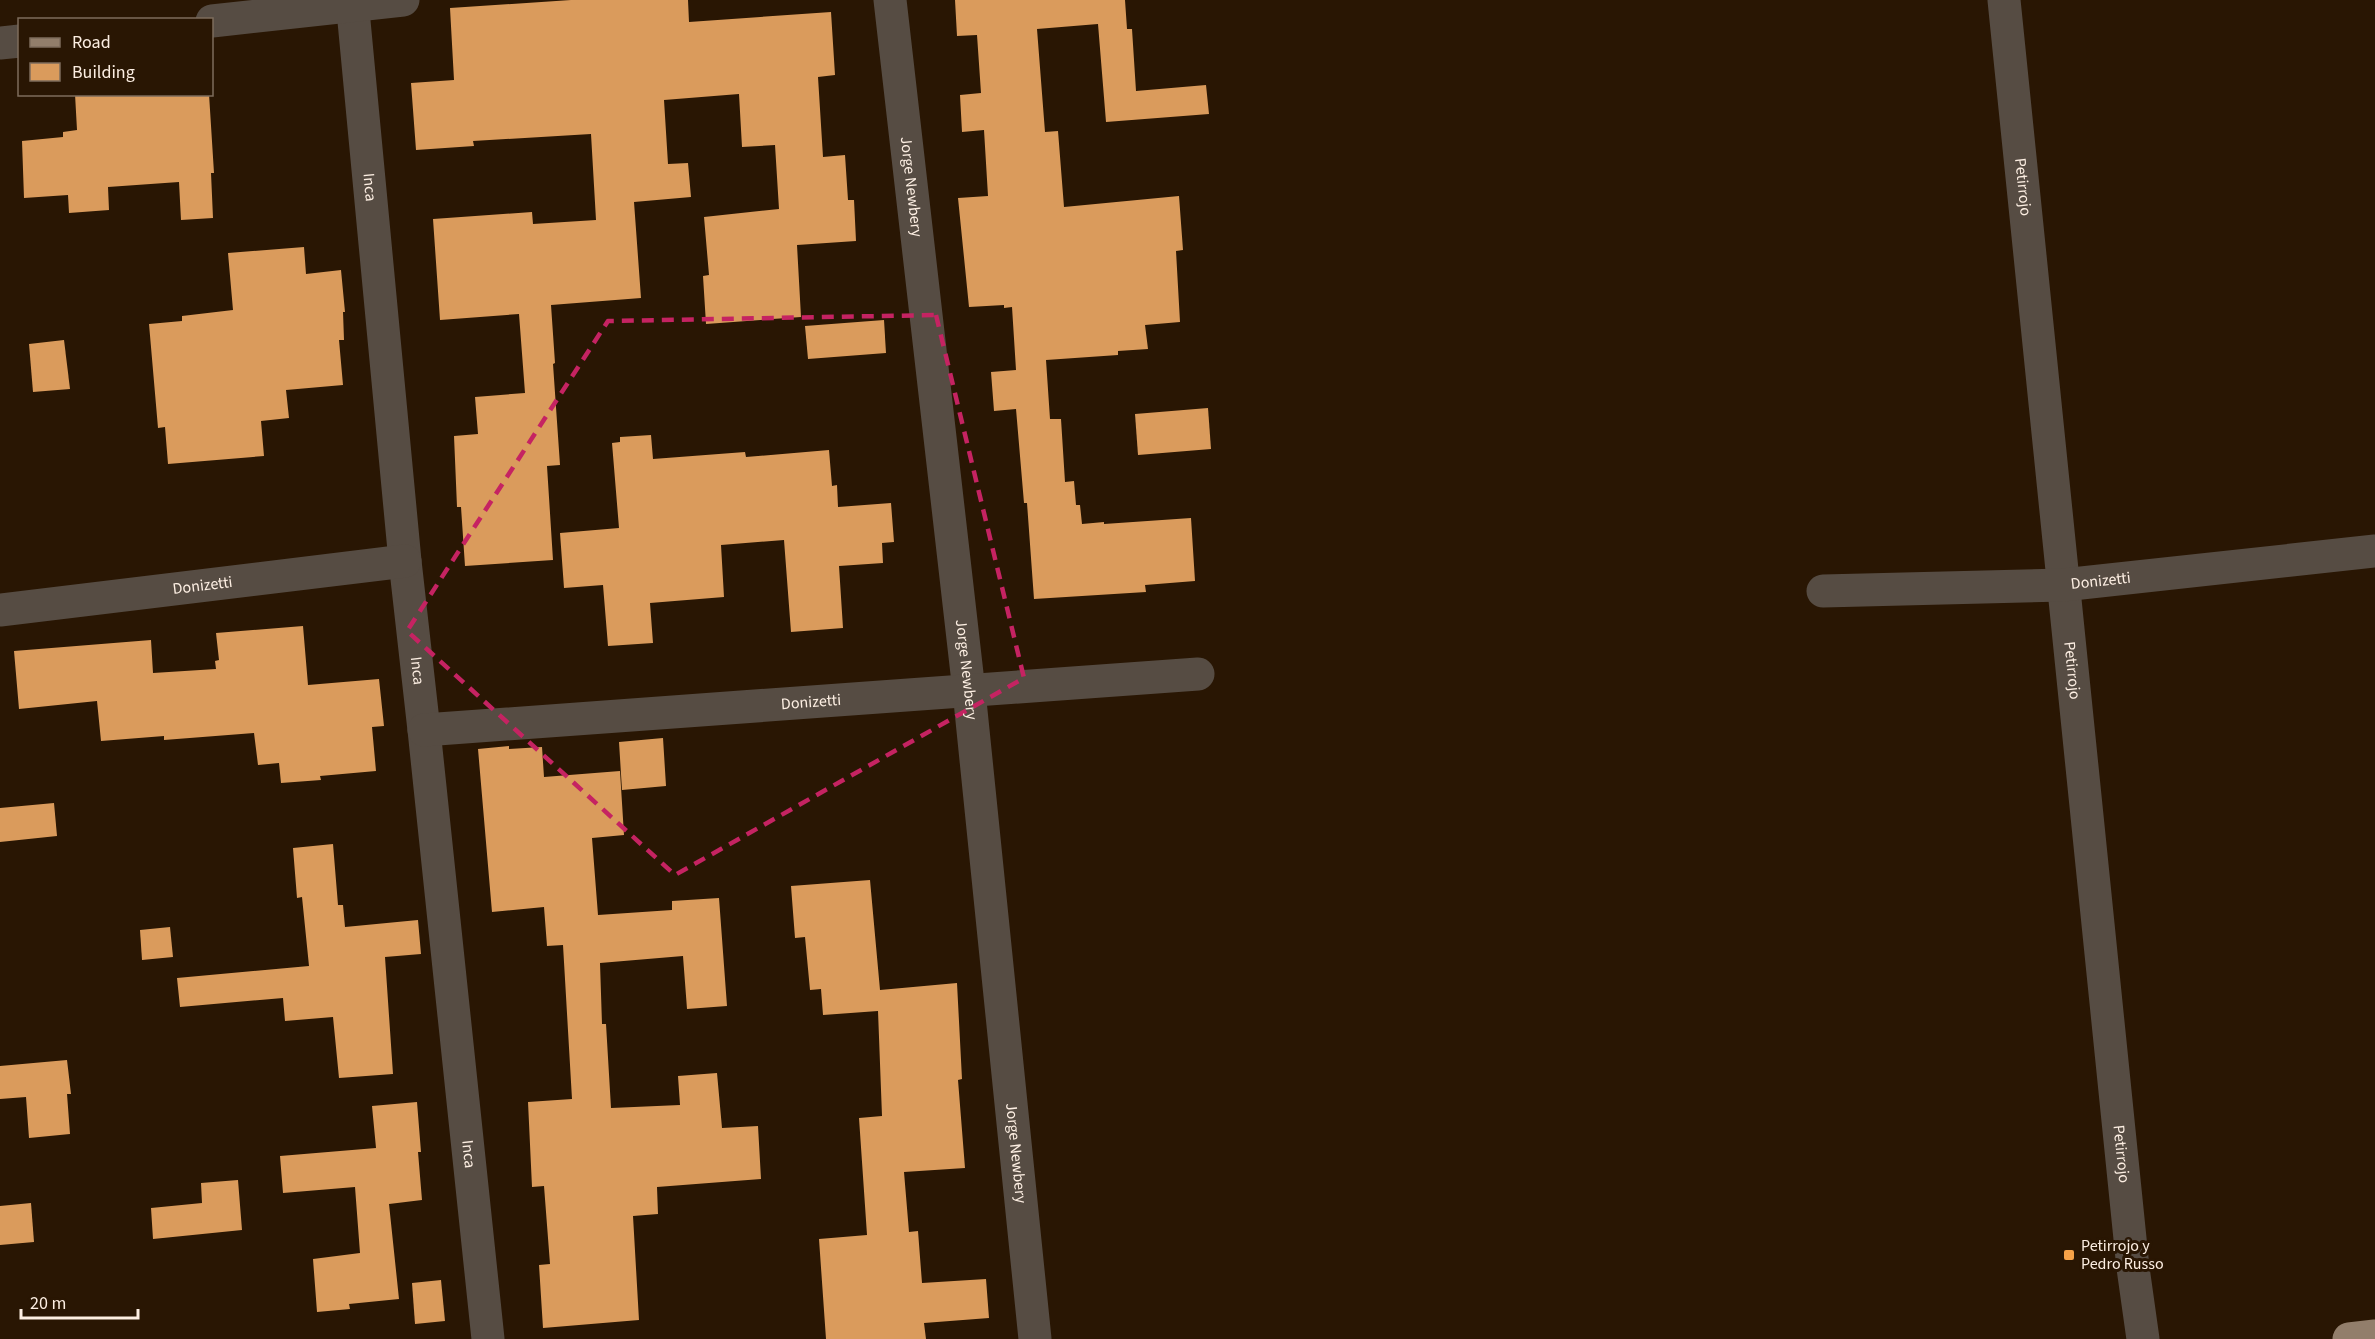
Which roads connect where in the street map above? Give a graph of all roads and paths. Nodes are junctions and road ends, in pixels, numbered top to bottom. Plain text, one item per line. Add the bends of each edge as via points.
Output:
1 (403, 0) edge
2 (890, 0) edge
3 (2004, 0) edge
4 (353, 3) edge
5 (213, 21) edge
6 (18, 41) edge
7 (0, 43) edge
8 (2375, 551) edge
9 (405, 561) junction
10 (2063, 585) junction
11 (1823, 591) dead end
12 (0, 610) edge
13 (1198, 674) dead end
14 (969, 691) junction
15 (424, 730) junction
16 (2375, 1336) edge
17 (488, 1339) edge
18 (1035, 1339) edge
19 (2143, 1339) edge
20 (2349, 1339) edge

1 - 4 street
2 - 14 street, Jorge Newbery
3 - 10 street, Petirrojo
4 - 5 street
4 - 9 street, Inca
6 - 7 street
8 - 10 street, Donizetti
9 - 12 street, Donizetti
9 - 15 street, Inca
10 - 11 street, Donizetti
10 - 19 street, Petirrojo
13 - 14 street, Donizetti
14 - 15 street, Donizetti
14 - 18 street, Jorge Newbery
15 - 17 street, Inca
16 - 20 main road

